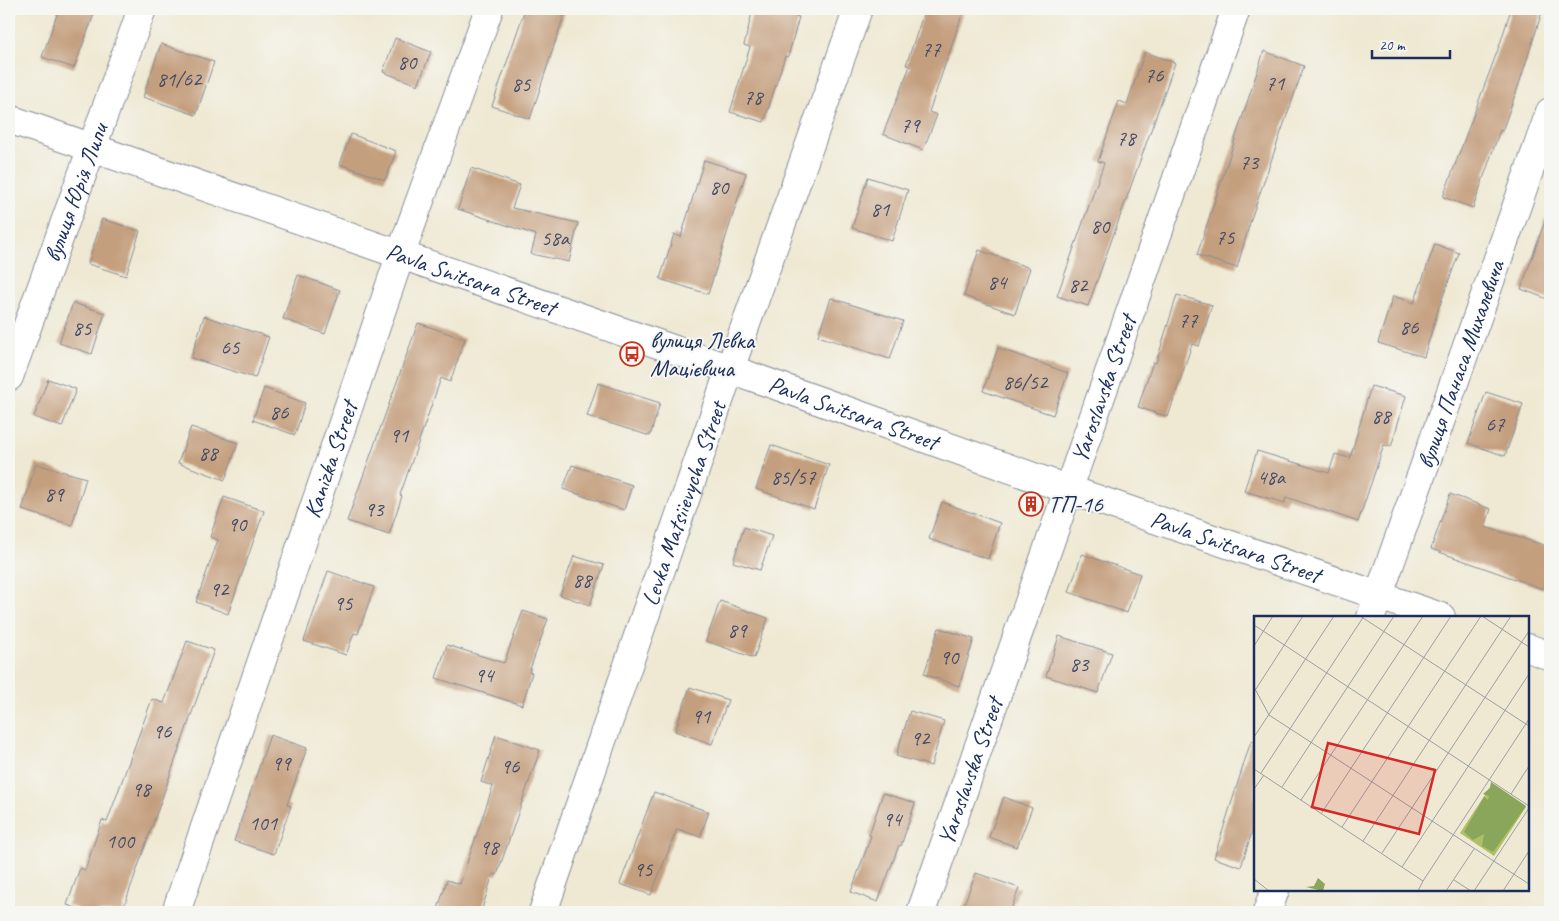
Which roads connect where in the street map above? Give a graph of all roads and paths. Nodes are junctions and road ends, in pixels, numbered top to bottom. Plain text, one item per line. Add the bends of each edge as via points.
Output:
1 (142, 9) edge
2 (489, 9) edge
3 (858, 9) edge
4 (1236, 9) edge
5 (1550, 112) edge
6 (9, 119) edge
7 (92, 150) junction
8 (400, 256) junction
9 (730, 369) junction
10 (9, 377) edge
11 (1067, 489) junction
12 (1375, 606) edge
13 (1436, 616) edge
14 (1529, 648) edge
15 (1550, 656) edge
16 (1275, 891) edge
17 (176, 912) edge
18 (543, 912) edge
19 (921, 912) edge
20 (1267, 912) edge

1 - 7 street, вулиця Юрія Липи
2 - 8 street, Kanizka Street
3 - 9 street, Levka Matsiievycha Street
4 - 11 street, Yaroslavska Street
5 - 12 street, вулиця Панаса Михалевича
6 - 7 street, Pavla Snitsara Street
7 - 8 street, Pavla Snitsara Street
7 - 10 street, вулиця Юрія Липи
8 - 9 street, Pavla Snitsara Street
8 - 17 street, Kanizka Street
9 - 11 street, Pavla Snitsara Street
9 - 18 street, Levka Matsiievycha Street
11 - 12 street, Pavla Snitsara Street
11 - 19 street, Yaroslavska Street
12 - 13 street, Pavla Snitsara Street
14 - 15 street
16 - 20 street

